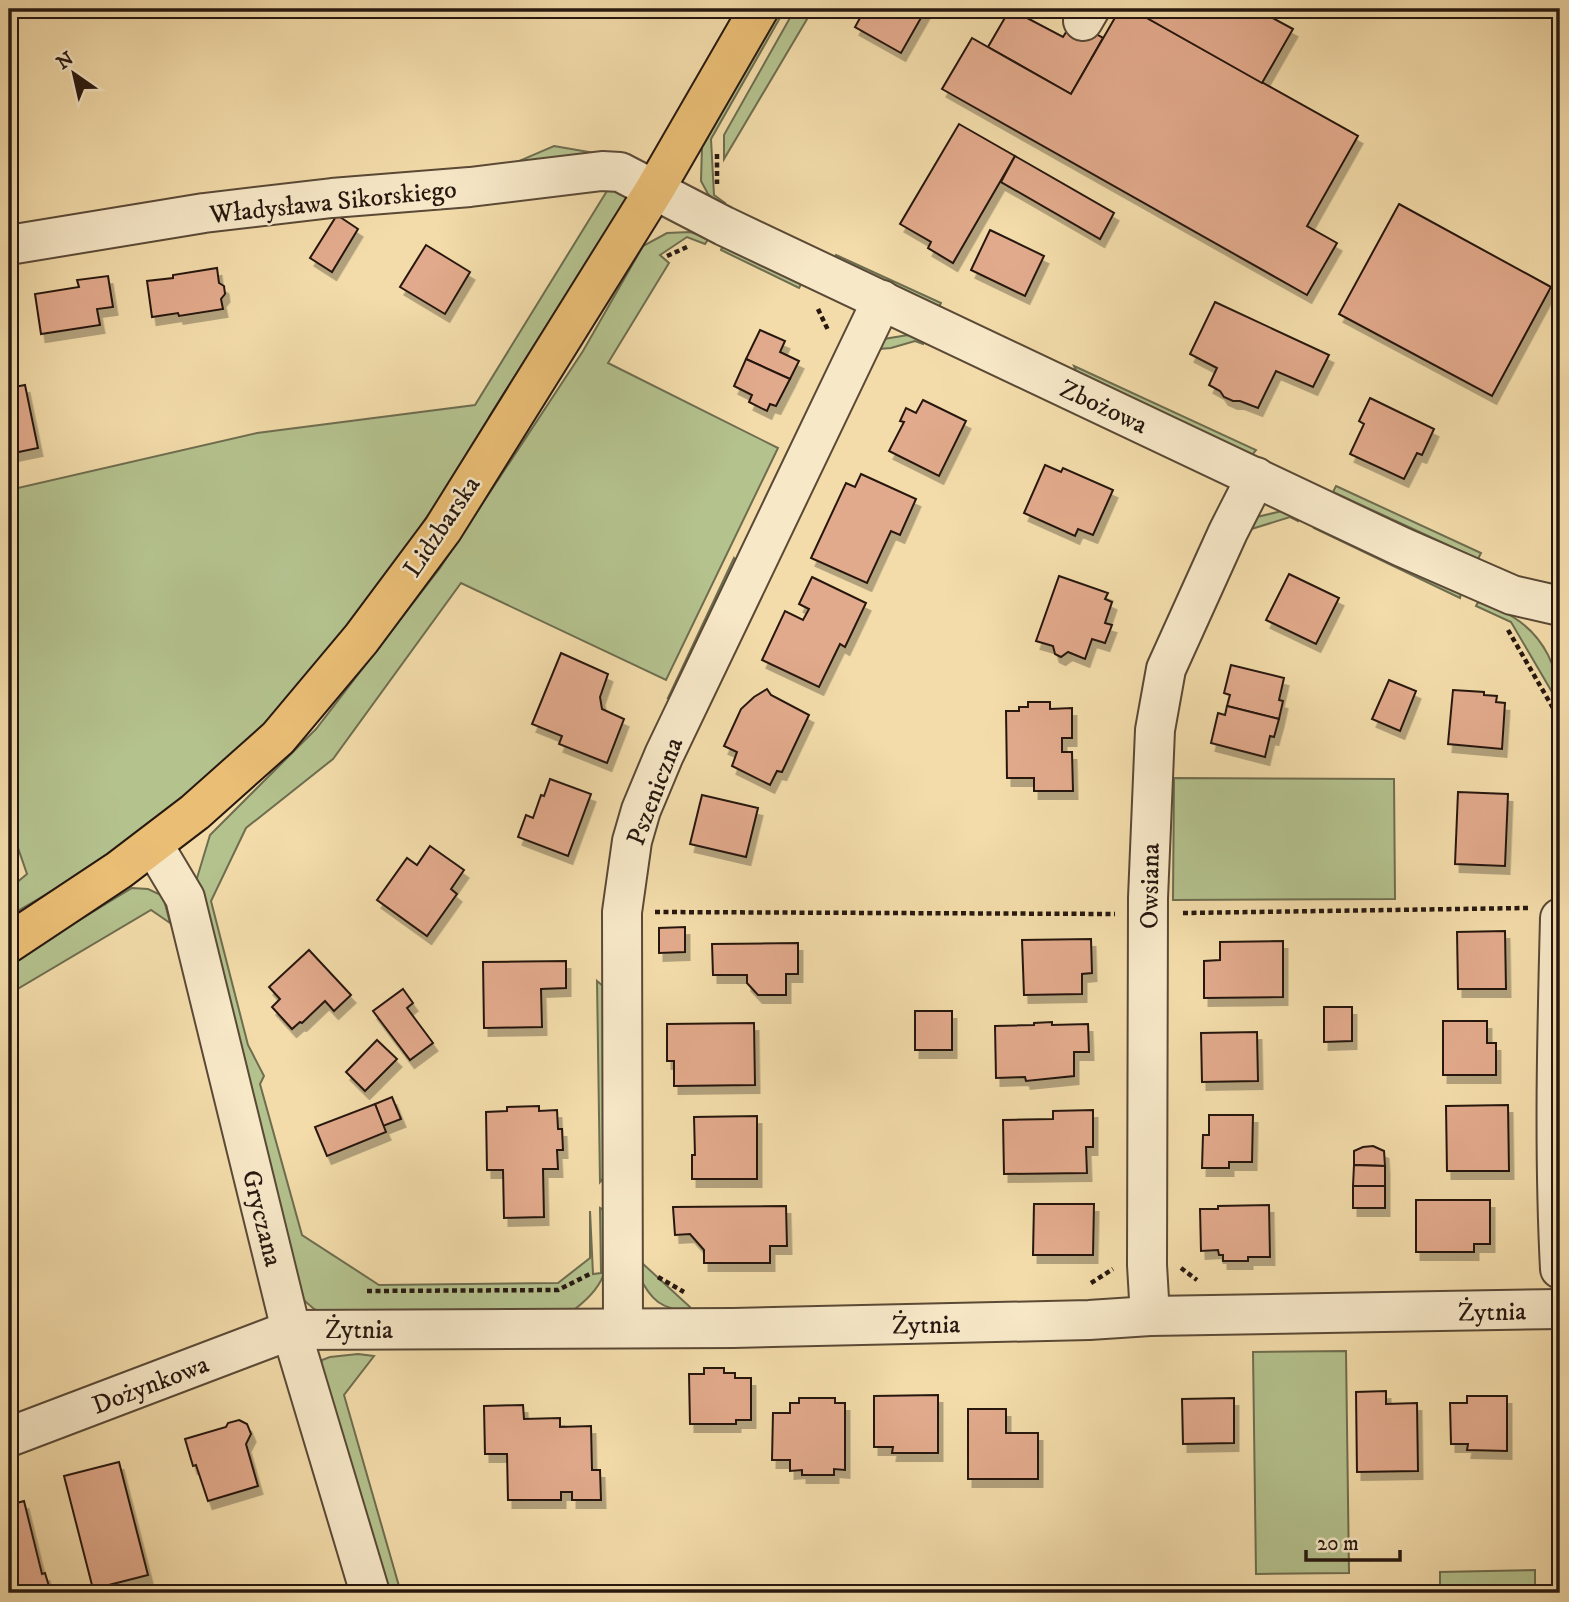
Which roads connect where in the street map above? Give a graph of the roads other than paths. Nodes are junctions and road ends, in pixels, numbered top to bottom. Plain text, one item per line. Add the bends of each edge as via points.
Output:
1 (759, 9) edge
2 (655, 189) junction
3 (9, 245) edge
4 (882, 300) junction
5 (1256, 477) junction
6 (1560, 606) edge
7 (154, 846) junction
8 (1547, 913) edge
9 (9, 943) edge
10 (1560, 1269) edge
11 (1560, 1310) edge
12 (1150, 1316) junction
13 (622, 1327) junction
14 (291, 1330) junction
15 (9, 1437) edge
16 (370, 1593) edge

1 - 2 main road, Lidzbarska
2 - 3 street, Władysława Sikorskiego via 620,172 602,171 204,213
2 - 4 street, Zbożowa
2 - 7 main road, Lidzbarska via 443,529 361,639 278,738
4 - 5 street, Zbożowa
4 - 13 street, Pszeniczna via 660,766 632,841 622,912
5 - 6 street, Zbożowa via 1512,596
5 - 12 street, Owsiana via 1166,669 1155,730 1148,914
7 - 9 main road, Lidzbarska
7 - 14 street, Gryczana via 185,898
8 - 10 street via 1557,1057
11 - 12 street, Żytnia
12 - 13 street, Żytnia
13 - 14 street, Żytnia
14 - 15 street, Dożynkowa
14 - 16 street, Gryczana

